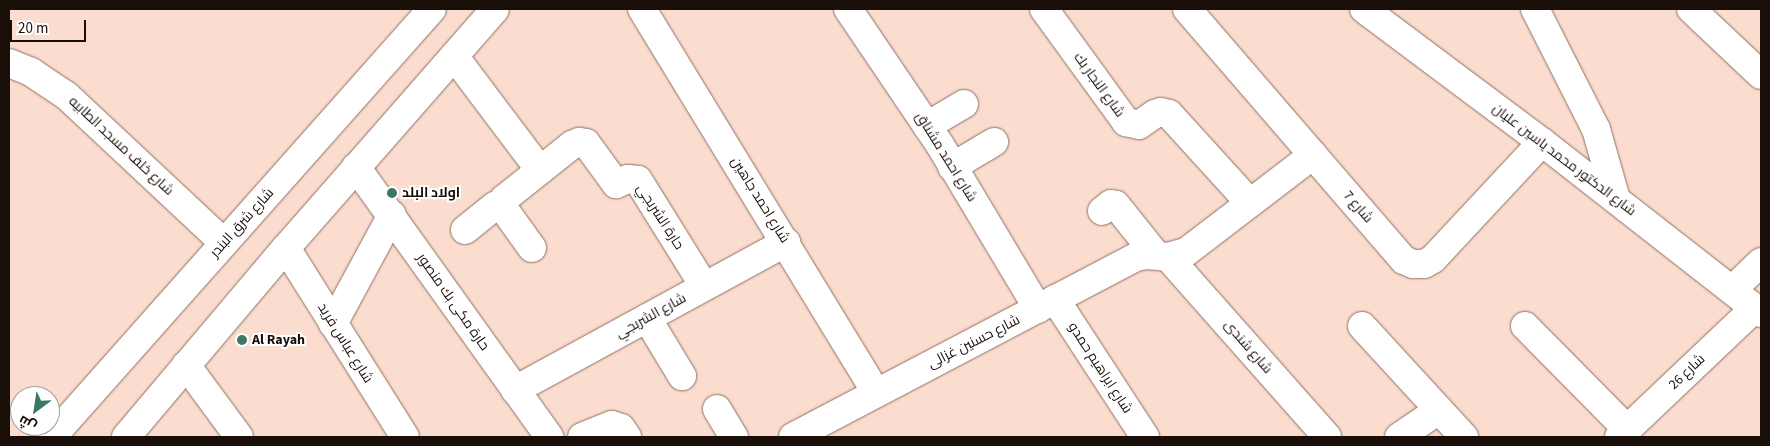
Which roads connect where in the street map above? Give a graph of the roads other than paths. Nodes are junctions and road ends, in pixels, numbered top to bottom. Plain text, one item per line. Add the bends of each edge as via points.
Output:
1 (432, 9) edge
2 (495, 9) edge
3 (642, 9) edge
4 (848, 9) edge
5 (1044, 9) edge
6 (1187, 9) edge
7 (1364, 9) edge
8 (1535, 9) edge
9 (1691, 9) edge
10 (454, 56) junction
11 (9, 63) edge
12 (1761, 75) edge
13 (964, 104) dead end
14 (927, 126) junction
15 (994, 142) dead end
16 (1542, 142) junction
17 (1313, 154) junction
18 (356, 167) junction
19 (952, 167) junction
20 (540, 170) junction
21 (1616, 199) junction
22 (1250, 202) junction
23 (503, 204) junction
24 (1102, 211) dead end
25 (392, 215) junction
26 (465, 230) dead end
27 (786, 242) junction
28 (224, 243) junction
29 (286, 248) junction
30 (532, 248) dead end
31 (1162, 256) junction
32 (1761, 262) edge
33 (704, 286) junction
34 (1732, 290) junction
35 (1046, 304) junction
36 (1758, 310) edge
37 (646, 318) junction
38 (334, 324) junction
39 (1362, 326) dead end
40 (1525, 326) dead end
41 (186, 365) junction
42 (682, 376) dead end
43 (515, 390) junction
44 (876, 392) junction
45 (716, 408) dead end
46 (1439, 410) junction
47 (1623, 433) edge
48 (52, 437) edge
49 (126, 437) edge
50 (239, 437) edge
51 (405, 437) edge
52 (549, 437) edge
53 (582, 437) edge
54 (627, 437) edge
55 (734, 437) edge
56 (793, 437) edge
57 (1146, 437) edge
58 (1327, 437) edge
59 (1399, 437) edge
60 (1464, 437) edge

1 - 28 street, شارع شرق البندر
2 - 10 street
3 - 27 street, شارع احمد جاهين
4 - 14 street, شارع احمد مشناق
5 - 22 street, شارع النجار بك via 1126,122 1139,125 1155,114 1168,114
6 - 17 street, شارع 7
7 - 16 street, شارع الدكتور محمد ياسين عليان
8 - 21 street via 1596,129
9 - 12 street
10 - 18 street
10 - 20 street
11 - 28 street, شارع خلف مسجد الطابيه via 37,76 67,96
13 - 14 street
14 - 19 street, شارع احمد مشناق
15 - 19 street
16 - 17 street, شارع 7 via 1433,259 1424,264 1404,260
16 - 21 street, شارع الدكتور محمد ياسين عليان
17 - 22 street
18 - 25 street, حارة مكى بك منصور
18 - 29 street
19 - 35 street, شارع احمد مشناق
20 - 23 street, حارة الشربجي via 508,195
20 - 33 street, حارة الشربجي via 579,142 586,144 616,184 628,179 638,180
21 - 34 street, شارع الدكتور محمد ياسين عليان
22 - 31 street via 1186,252
23 - 26 street, حارة الشربجي via 495,206
23 - 30 street
24 - 31 street, شارع شندى via 1111,204 1116,205
25 - 38 street
25 - 43 street, حارة مكى بك منصور
27 - 33 street, شارع الشربجي
27 - 44 street, شارع احمد جاهين
28 - 48 street, شارع شرق البندر
29 - 38 street, شارع عباس فريد
29 - 41 street
31 - 35 street, شارع حسنين غزالى via 1136,256
31 - 58 street, شارع شندى
32 - 34 street
33 - 37 street, شارع الشربجي
34 - 36 street, شارع الدكتور محمد ياسين عليان
35 - 44 street, شارع حسنين غزالى
35 - 57 street, شارع ابراهيم حمدو
36 - 47 street, شارع 26
37 - 42 street
37 - 43 street, شارع الشربجي
38 - 51 street, شارع عباس فريد
39 - 46 street
40 - 47 street
41 - 49 street
41 - 50 street
43 - 52 street, حارة مكى بك منصور
44 - 56 street, شارع حسنين غزالى
45 - 55 street
46 - 59 street
46 - 60 street
53 - 54 street via 612,425 621,428

